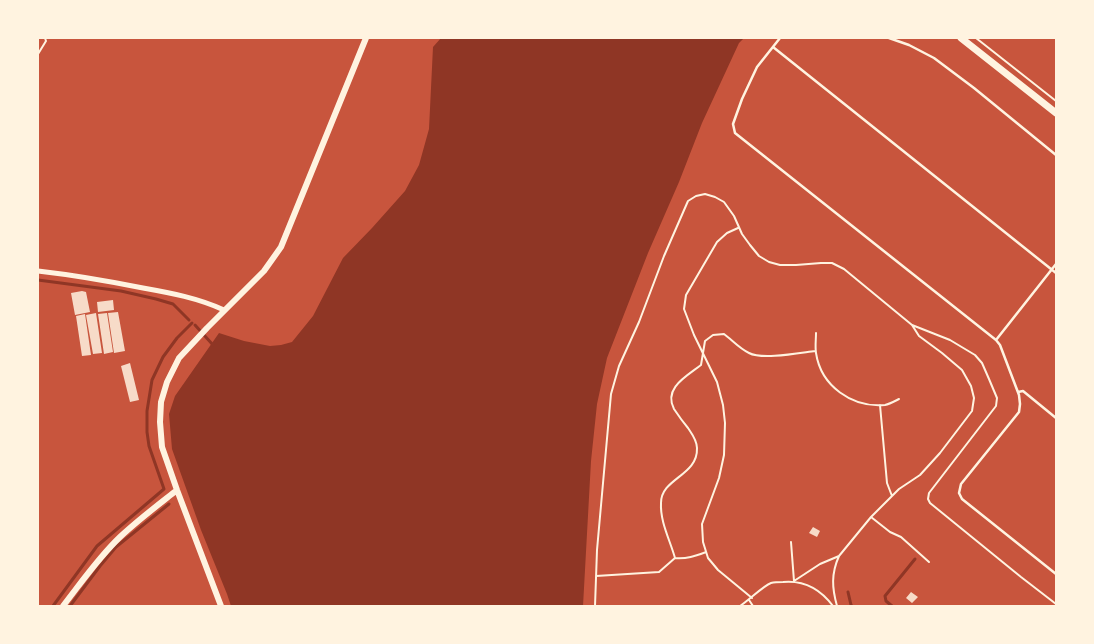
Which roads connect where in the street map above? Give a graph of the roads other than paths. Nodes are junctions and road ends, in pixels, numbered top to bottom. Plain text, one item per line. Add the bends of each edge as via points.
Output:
1 (366, 38) edge
2 (780, 38) edge
3 (889, 38) edge
4 (961, 38) edge
5 (773, 47) junction
6 (1056, 113) edge
7 (1056, 155) edge
8 (1056, 264) edge
9 (1052, 269) junction
10 (38, 271) edge
11 (1056, 273) edge
12 (224, 310) junction
13 (996, 340) junction
14 (1018, 392) junction
15 (1056, 418) edge
16 (177, 490) junction
17 (1056, 574) edge
18 (63, 606) edge
19 (221, 606) edge

1 - 12 street via 281,247 264,271
2 - 5 lane
3 - 7 lane via 934,58
4 - 6 main road
5 - 9 lane
5 - 13 lane via 757,67 742,100 733,124 735,133
8 - 9 lane
9 - 11 lane
9 - 13 lane
10 - 12 street via 182,295
12 - 16 street via 179,358 161,402 162,447
13 - 14 lane
14 - 15 lane via 1023,391
14 - 17 lane via 1019,412 962,484 959,493 962,499
16 - 18 street via 119,538
16 - 19 street

